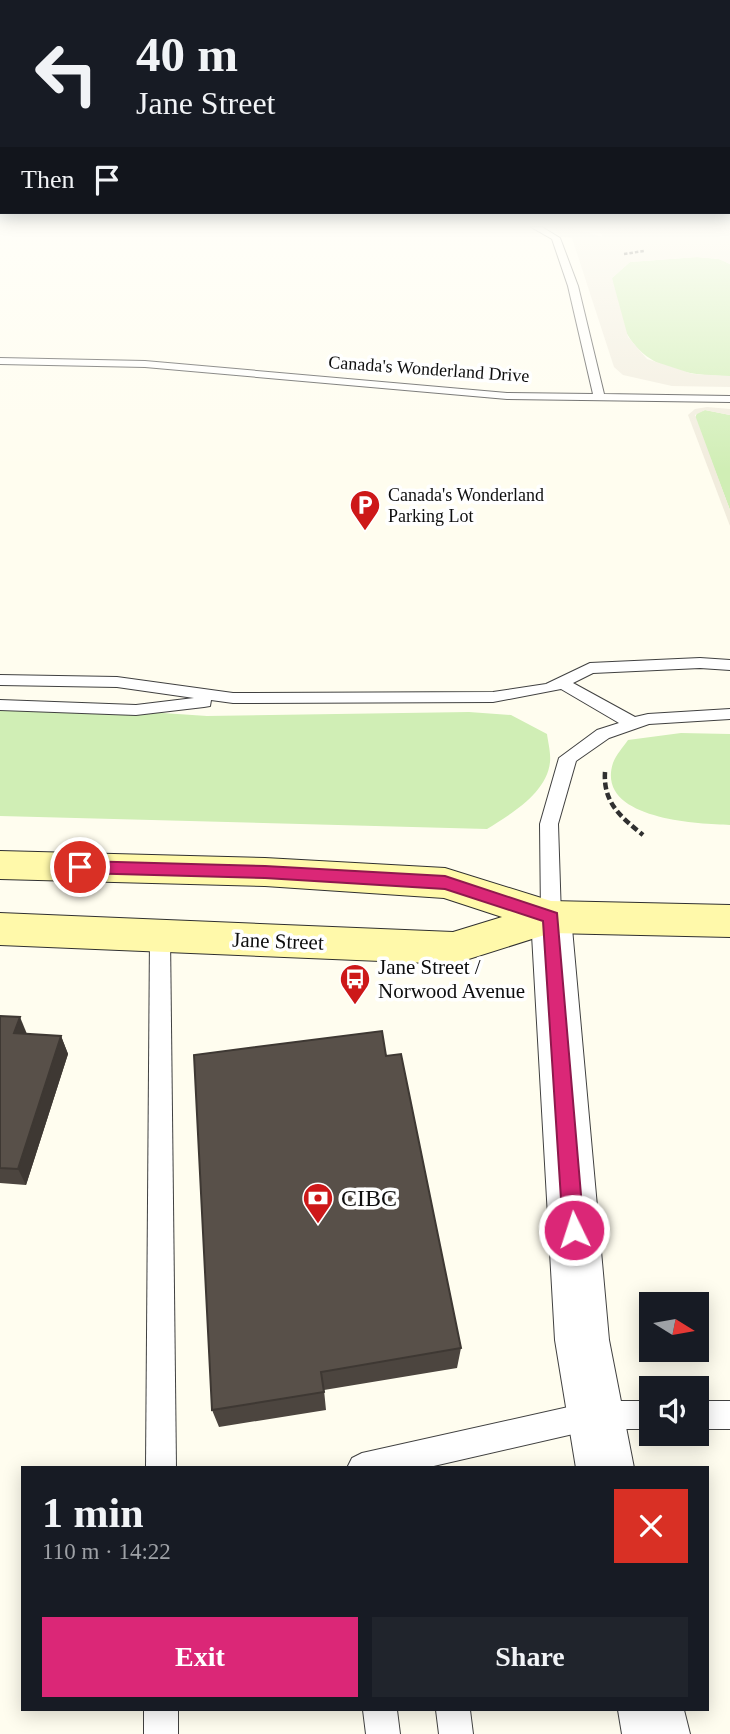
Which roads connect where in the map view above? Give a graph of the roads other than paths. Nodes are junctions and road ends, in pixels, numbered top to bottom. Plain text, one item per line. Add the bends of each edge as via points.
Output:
1 (578, 308) edge
2 (0, 361) edge
3 (599, 397) junction
4 (730, 399) edge
5 (730, 664) edge
6 (0, 680) edge
7 (562, 682) junction
8 (493, 697) joint
9 (233, 698) junction
10 (0, 705) edge
11 (730, 714) edge
12 (634, 724) junction
13 (0, 865) edge
14 (551, 917) junction
15 (730, 921) edge
16 (0, 929) edge
17 (160, 936) junction
18 (595, 1415) junction
19 (639, 1415) edge
20 (709, 1415) edge
21 (730, 1415) edge
22 (161, 1466) edge
23 (381, 1466) edge
24 (605, 1466) edge
25 (161, 1711) edge
26 (380, 1711) edge
27 (453, 1711) edge
28 (651, 1711) edge
29 (161, 1734) edge
30 (383, 1734) edge
31 (456, 1734) edge
32 (656, 1734) edge

1 - 3 lane
2 - 3 lane, Canada's Wonderland Drive via 145,364 507,396
3 - 4 lane, Canada's Wonderland Drive
5 - 7 lane via 590,668
6 - 9 lane via 117,682
7 - 8 lane
7 - 12 lane
8 - 9 lane
9 - 10 lane via 136,710
11 - 12 lane via 648,719
12 - 14 lane via 603,734 568,758 549,824
13 - 14 main road, Jane Street via 265,872 445,883
14 - 15 main road, Jane Street
14 - 17 main road, Jane Street via 453,948
14 - 18 street via 582,1339
16 - 17 main road, Jane Street
17 - 22 lane
18 - 19 lane
18 - 23 lane
18 - 24 street
20 - 21 lane
25 - 29 lane
26 - 30 lane
27 - 31 lane
28 - 32 street

